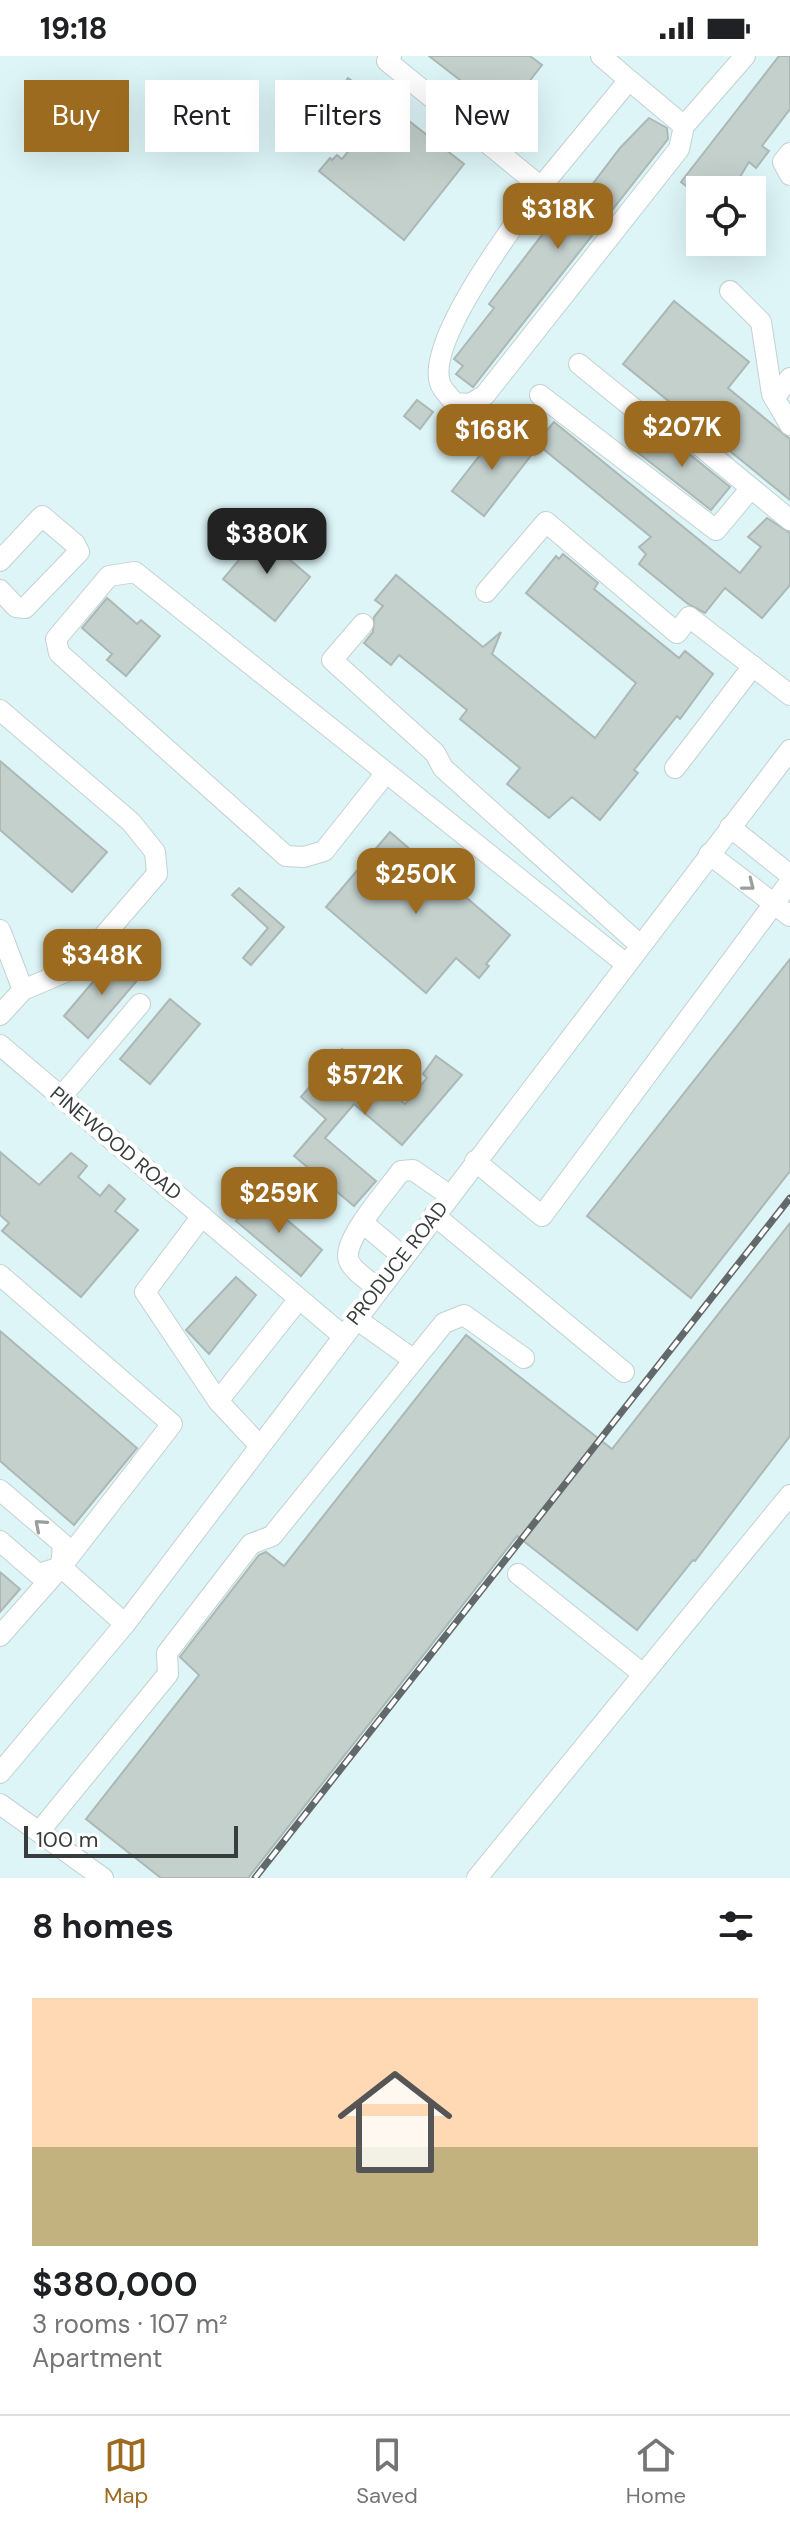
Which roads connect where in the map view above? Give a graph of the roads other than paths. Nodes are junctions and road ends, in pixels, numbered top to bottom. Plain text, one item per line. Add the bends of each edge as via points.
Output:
1 (391, 56) edge
2 (745, 56) edge
3 (618, 65) edge
4 (684, 126) junction
5 (790, 153) edge
6 (790, 175) edge
7 (541, 187) junction
8 (730, 291) dead end
9 (579, 364) dead end
10 (790, 378) edge
11 (540, 395) dead end
12 (774, 398) junction
13 (790, 425) edge
14 (751, 488) junction
15 (790, 520) edge
16 (0, 561) edge
17 (0, 590) edge
18 (486, 592) dead end
19 (363, 624) dead end
20 (753, 666) junction
21 (790, 695) edge
22 (0, 710) edge
23 (790, 750) edge
24 (675, 768) dead end
25 (386, 773) junction
26 (730, 827) junction
27 (709, 854) junction
28 (790, 875) edge
29 (790, 882) edge
30 (782, 910) edge
31 (0, 930) edge
32 (640, 945) junction
33 (626, 964) junction
34 (23, 990) junction
35 (140, 1004) dead end
36 (0, 1015) edge
37 (0, 1045) edge
38 (61, 1097) junction
39 (475, 1161) junction
40 (449, 1195) junction
41 (434, 1215) junction
42 (202, 1216) junction
43 (363, 1223) junction
44 (402, 1256) junction
45 (0, 1275) edge
46 (378, 1288) junction
47 (299, 1299) junction
48 (355, 1318) junction
49 (342, 1335) junction
50 (524, 1358) dead end
51 (414, 1360) junction
52 (624, 1372) dead end
53 (218, 1401) junction
54 (259, 1445) junction
55 (0, 1490) edge
56 (790, 1495) edge
57 (0, 1541) edge
58 (61, 1567) junction
59 (518, 1574) dead end
60 (125, 1624) junction
61 (0, 1636) edge
62 (643, 1674) junction
63 (0, 1773) edge
64 (0, 1804) edge
65 (39, 1832) junction
66 (103, 1878) edge
67 (477, 1878) edge

1 - 7 street via 387,61
2 - 4 street
3 - 4 street
3 - 7 street
4 - 7 street via 679,149 485,395 470,404 455,403 440,384 447,339 481,270
5 - 6 street via 783,162
8 - 12 street via 761,322
9 - 14 street via 643,416 671,422
10 - 12 street
11 - 14 street via 716,530
12 - 13 street
14 - 15 street
16 - 17 street via 42,516 79,552 25,608 16,607
18 - 20 street via 546,522 677,633 689,617
19 - 32 street via 332,660
20 - 21 street
20 - 24 street
22 - 34 street via 131,822 155,852 157,874 77,967
23 - 26 street, PRODUCE ROAD
25 - 25 street via 135,572 109,576 56,639 59,653 286,856 324,851
25 - 33 street
26 - 27 street, PRODUCE ROAD
26 - 28 street
27 -> 30 street
27 - 32 street, PRODUCE ROAD
29 - 30 street
30 - 39 street via 542,1216
31 - 34 street
32 - 33 street, PRODUCE ROAD
33 - 39 street, PRODUCE ROAD
34 - 36 street
35 - 38 street
37 - 38 street, PINEWOOD ROAD
38 - 42 street, PINEWOOD ROAD
39 - 40 street, PRODUCE ROAD
40 - 41 street, PRODUCE ROAD
40 - 43 street via 413,1170 401,1171
41 - 44 street, PRODUCE ROAD
41 - 52 street
42 - 47 street, PINEWOOD ROAD
42 - 53 street via 145,1292
43 - 44 street
43 - 46 street via 348,1256 350,1264
44 - 46 street, PRODUCE ROAD
45 - 58 street via 172,1424
46 - 48 street, PRODUCE ROAD
47 - 49 street, PINEWOOD ROAD
47 - 53 street
48 - 49 street, PRODUCE ROAD
48 - 51 street
49 - 54 street, PRODUCE ROAD
50 - 51 street via 464,1315 444,1323
51 - 65 street via 272,1536 251,1544 167,1653 168,1674
53 - 54 street
54 - 60 street, PRODUCE ROAD
58 -> 55 street via 63,1544
56 - 62 street
57 - 58 street via 38,1574
58 - 60 street
58 - 61 street
59 - 62 street
60 - 63 street, PRODUCE ROAD
62 - 67 street
64 - 65 street
65 - 66 street

